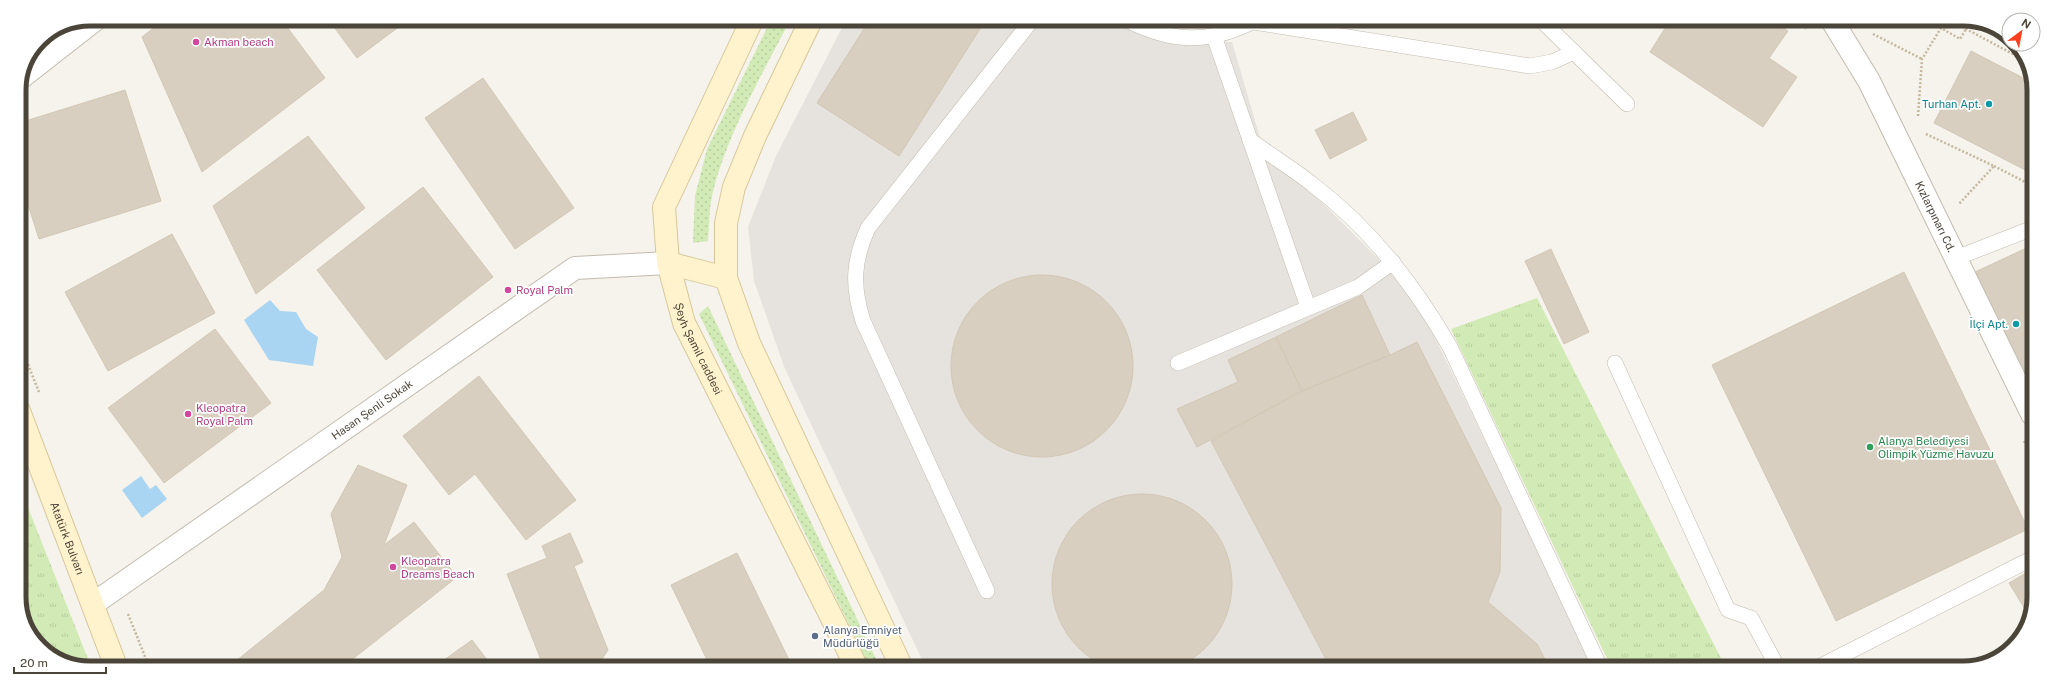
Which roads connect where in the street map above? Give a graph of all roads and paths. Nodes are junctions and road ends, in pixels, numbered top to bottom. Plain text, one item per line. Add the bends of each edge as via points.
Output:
1 (87, 26) edge
2 (749, 26) edge
3 (808, 26) edge
4 (1027, 26) edge
5 (1140, 26) edge
6 (1243, 26) edge
7 (1275, 26) edge
8 (1547, 26) edge
9 (1835, 26) edge
10 (1960, 26) edge
11 (1966, 29) junction
12 (1866, 30) dead end
13 (1214, 36) junction
14 (1574, 52) junction
15 (2017, 56) edge
16 (1922, 59) junction
17 (29, 71) edge
18 (1627, 104) dead end
19 (1917, 122) dead end
20 (1924, 133) dead end
21 (1250, 140) junction
22 (1994, 166) junction
23 (2027, 183) edge
24 (1954, 208) dead end
25 (2027, 230) edge
26 (1956, 258) junction
27 (1393, 262) junction
28 (668, 263) junction
29 (726, 278) junction
30 (1308, 307) junction
31 (1178, 363) dead end
32 (1616, 363) dead end
33 (2027, 404) edge
34 (26, 429) edge
35 (2027, 561) edge
36 (987, 591) dead end
37 (93, 604) junction
38 (114, 661) edge
39 (853, 661) edge
40 (899, 661) edge
41 (1597, 661) edge
42 (1774, 661) edge
43 (1831, 661) edge

1 - 17 street
2 - 28 main road, Şeyh Şamil caddesi via 664,207
3 - 29 main road via 755,136 734,187 726,223
4 - 36 lane via 868,228 856,259 856,301 863,321
5 - 13 lane via 1155,33 1175,37 1196,39
6 - 13 lane via 1233,32
7 - 14 lane via 1530,66 1552,62
8 - 14 lane
9 - 26 street, Kızlarpınarı Cd. via 1869,81
10 - 11 path
11 - 15 path
11 - 16 path via 1960,39 1941,28
12 - 16 path
13 - 21 lane
14 - 18 lane
16 - 19 path
20 - 22 path
21 - 27 lane via 1341,208
21 - 30 lane
22 - 23 path
22 - 24 path
25 - 26 lane
26 - 33 street, Kızlarpınarı Cd.
27 - 30 lane via 1358,287
27 - 41 lane via 1430,312 1450,347
28 - 29 main road
28 - 37 street, Hasan Şenli Sokak via 575,268
28 - 39 main road, Şeyh Şamil caddesi via 684,323
29 - 40 main road via 749,344
30 - 31 lane
32 - 42 lane via 1728,610 1751,618
34 - 37 main road, Atatürk Bulvarı
35 - 43 lane
37 - 38 main road, Atatürk Bulvarı

